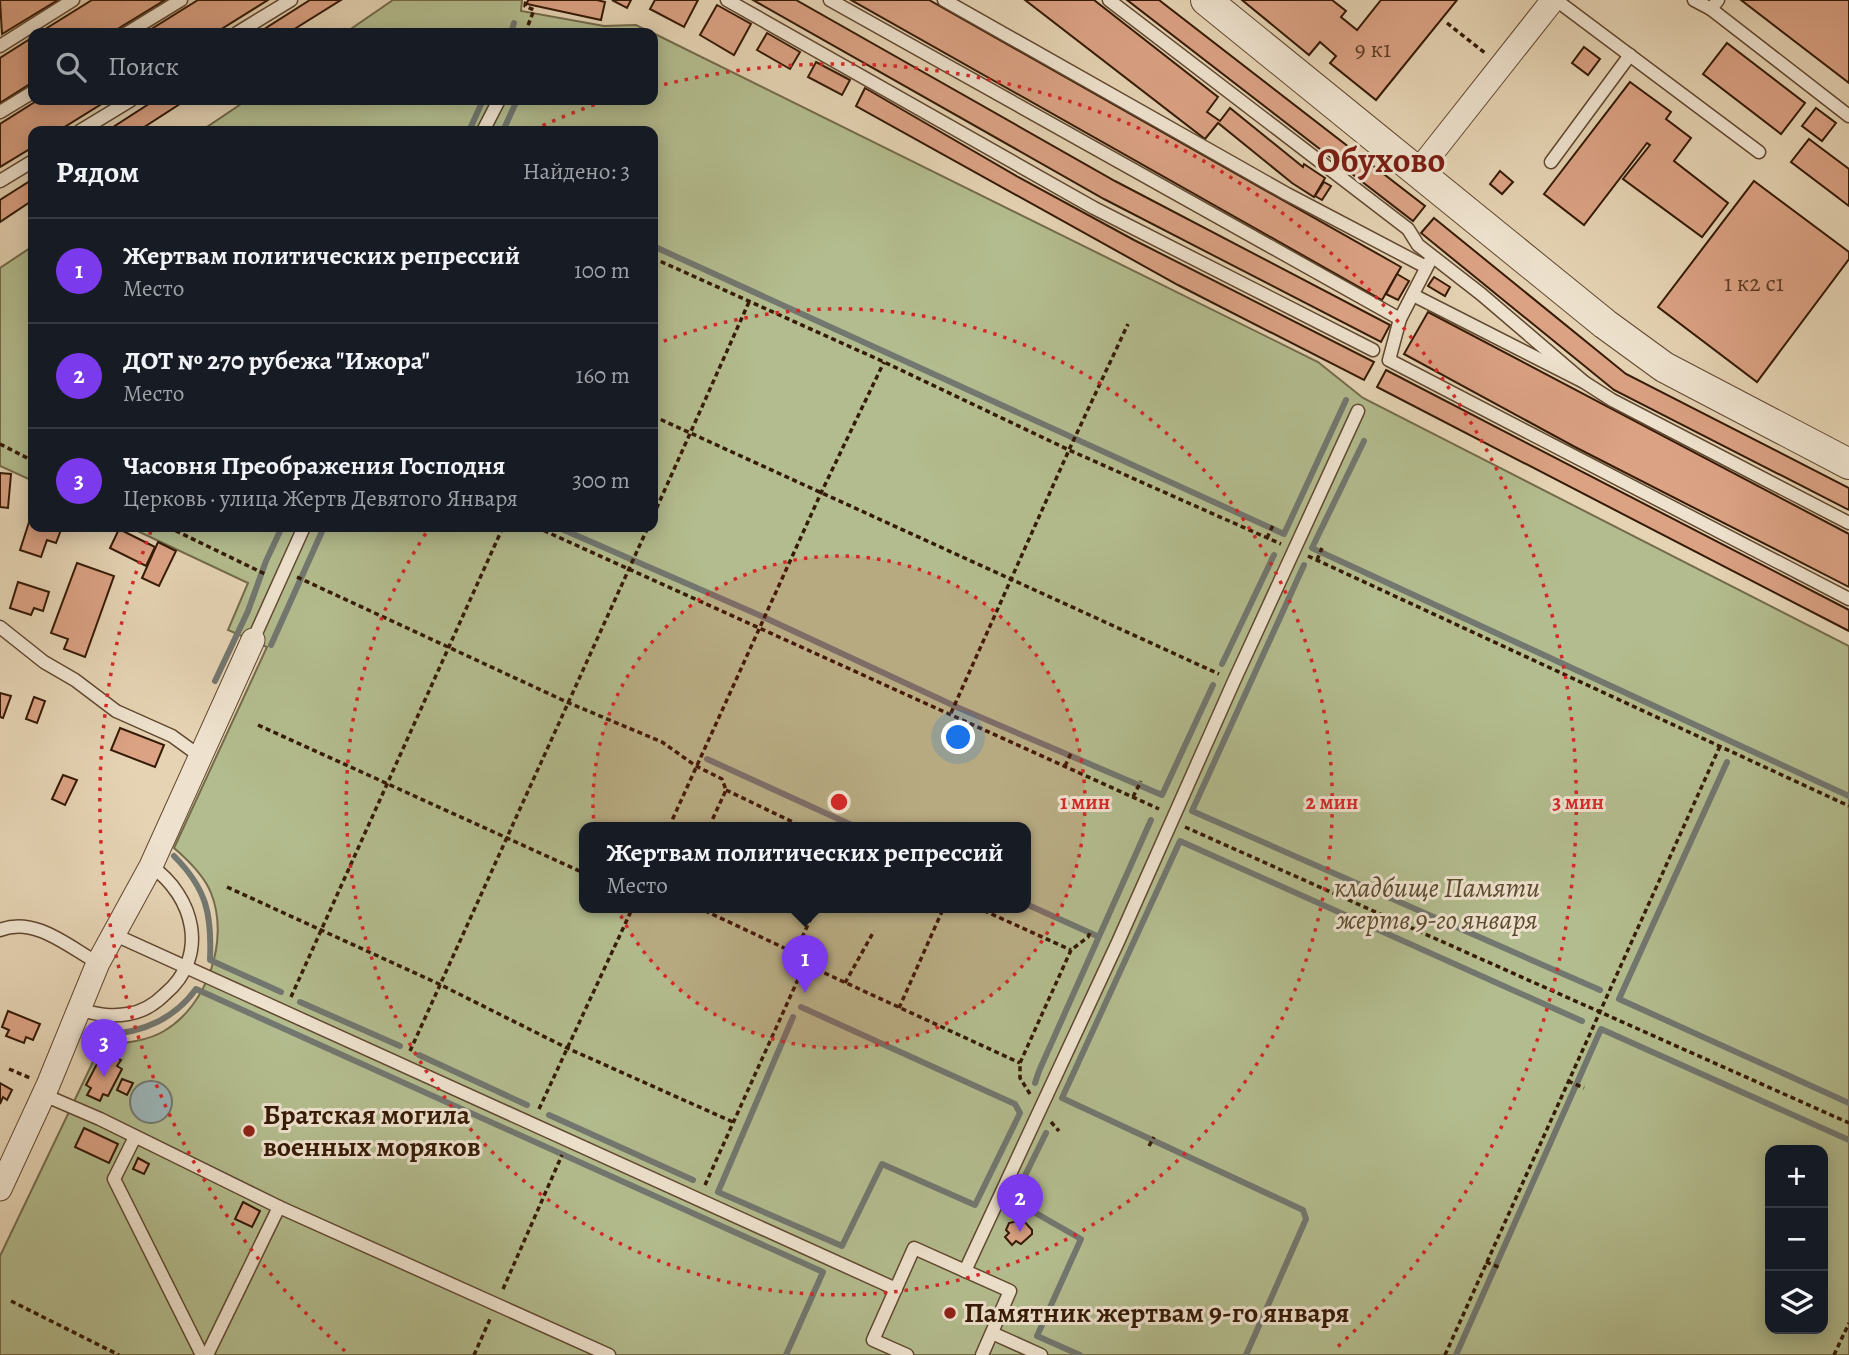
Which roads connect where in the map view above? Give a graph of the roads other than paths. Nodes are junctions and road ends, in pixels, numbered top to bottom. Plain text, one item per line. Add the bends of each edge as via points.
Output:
1 (73, 0) edge
2 (181, 0) edge
3 (291, 0) edge
4 (727, 0) edge
5 (830, 0) edge
6 (944, 0) edge
7 (1109, 0) edge
8 (1206, 0) edge
9 (1554, 0) edge
10 (1694, 0) edge
11 (1715, 5) edge
12 (28, 28) edge
13 (29, 28) edge
14 (135, 28) edge
15 (245, 28) edge
16 (0, 46) edge
17 (1630, 55) junction
18 (28, 95) edge
19 (123, 105) edge
20 (496, 105) edge
21 (0, 112) edge
22 (1849, 116) edge
23 (88, 126) edge
24 (486, 126) edge
25 (1759, 152) dead end
26 (1551, 162) dead end
27 (28, 163) edge
28 (1418, 171) junction
29 (0, 181) edge
30 (1429, 262) junction
31 (1413, 295) junction
32 (1400, 318) junction
33 (1373, 350) dead end
34 (1584, 382) junction
35 (1358, 411) dead end
36 (1849, 464) edge
37 (1849, 523) edge
38 (302, 532) edge
39 (1849, 599) edge
40 (0, 627) edge
41 (253, 640) joint
42 (201, 757) junction
43 (151, 866) junction
44 (0, 930) edge
45 (113, 934) junction
46 (98, 963) junction
47 (186, 967) junction
48 (80, 1010) junction
49 (44, 1095) junction
50 (135, 1137) junction
51 (0, 1189) edge
52 (279, 1207) junction
53 (965, 1271) junction
54 (896, 1289) junction
55 (992, 1333) junction
56 (202, 1355) edge
57 (207, 1355) edge
58 (609, 1355) edge
59 (906, 1355) edge
60 (982, 1355) edge
61 (1041, 1355) edge

1 - 13 lane
2 - 14 lane
3 - 15 lane
4 - 33 lane via 1094,208
5 - 32 lane
6 - 30 lane via 1275,187
7 - 30 lane via 1408,229
8 - 28 street
9 - 17 lane
9 - 28 street
10 - 11 lane
11 - 22 lane
12 - 16 lane
17 - 25 lane
17 - 26 lane
18 - 21 lane
19 - 23 lane
20 - 24 lane
27 - 29 lane
28 - 36 street via 1664,367
30 - 31 lane
30 - 34 lane via 1481,295
31 - 32 lane
31 - 34 lane
32 - 39 lane via 1389,359
34 - 37 lane
35 - 53 lane
38 - 41 lane
40 - 42 lane via 116,711 172,736
41 - 42 street
42 - 43 street
43 - 45 street
43 - 47 lane via 173,884 187,910 192,938
44 - 46 lane via 27,926 45,932
45 - 46 street
45 - 47 lane
46 - 48 street
47 - 48 lane via 173,988 153,1005 130,1014 105,1016
47 - 54 lane
48 - 49 street
49 - 50 lane
49 - 51 street
50 - 52 lane
50 - 56 lane via 114,1179
52 - 57 lane
52 - 58 lane
53 - 54 lane via 914,1248
53 - 55 lane via 1010,1291
54 - 59 lane via 873,1340
55 - 60 lane
55 - 61 lane

